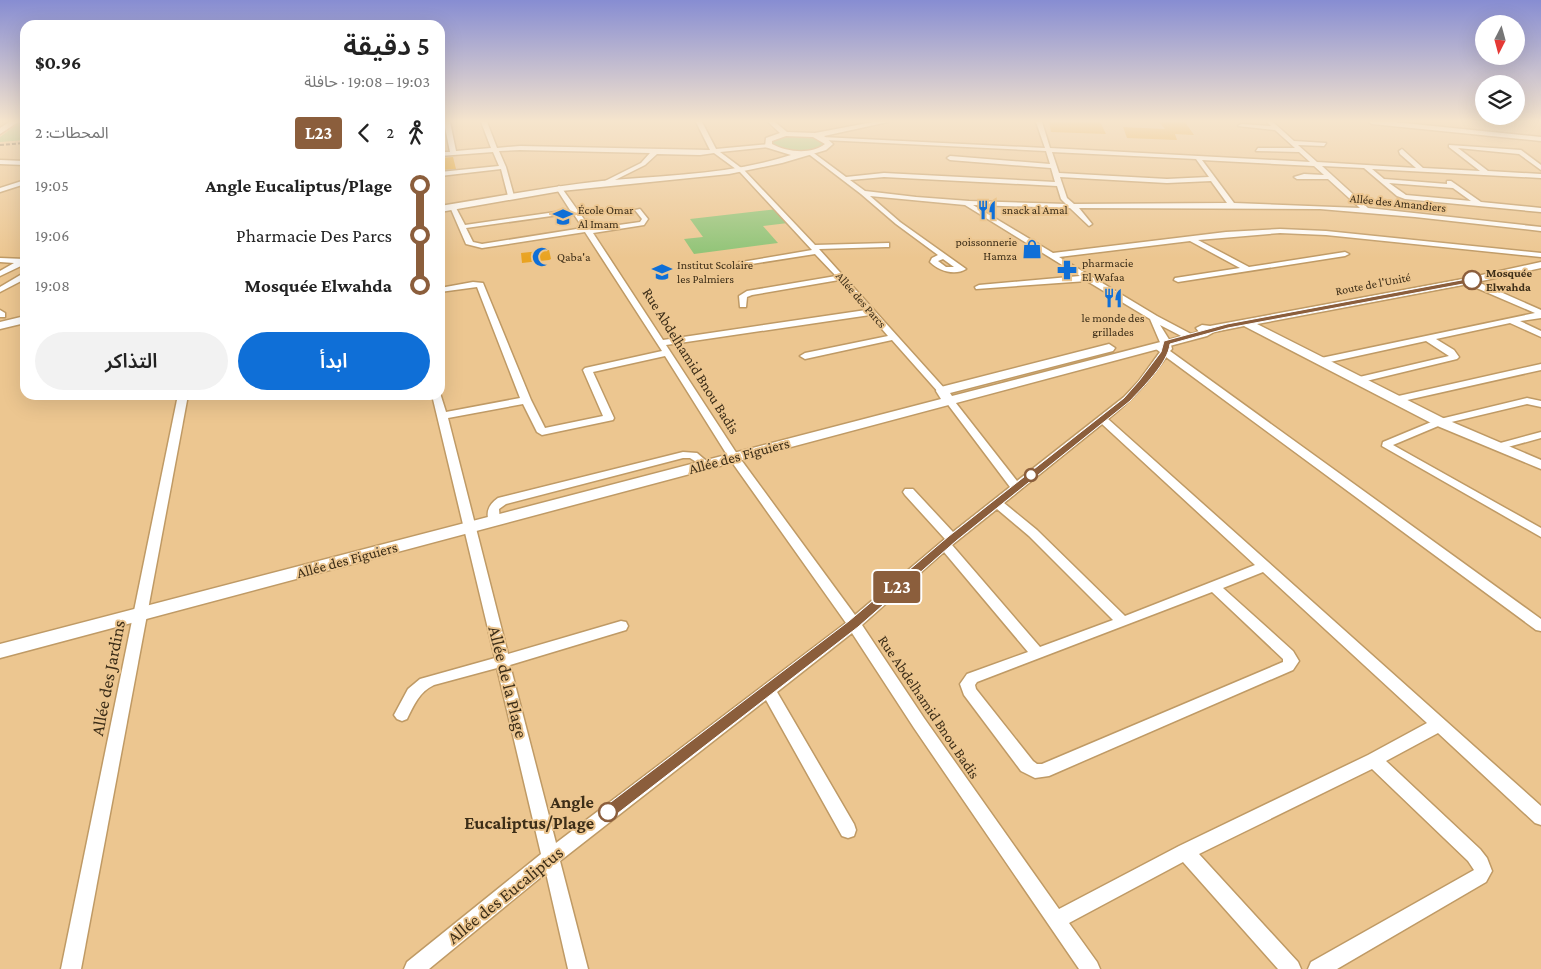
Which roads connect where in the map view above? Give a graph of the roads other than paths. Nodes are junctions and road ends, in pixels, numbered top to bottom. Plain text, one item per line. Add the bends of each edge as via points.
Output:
1 (501, 167) edge
2 (503, 167) edge
3 (637, 167) edge
4 (737, 167) edge
5 (753, 167) edge
6 (827, 167) edge
7 (1053, 167) edge
8 (1205, 167) edge
9 (1318, 167) edge
10 (1366, 167) edge
11 (1392, 167) edge
12 (1479, 167) edge
13 (1421, 169) joint
14 (1433, 170) junction
15 (742, 171) junction
16 (1485, 172) junction
17 (445, 175) edge
18 (1056, 175) junction
19 (1541, 176) edge
20 (1297, 177) dead end
21 (1328, 177) junction
22 (844, 179) junction
23 (1213, 179) junction
24 (1382, 181) junction
25 (20, 184) edge
26 (603, 184) junction
27 (1059, 184) junction
28 (1455, 186) junction
29 (559, 188) junction
30 (20, 191) edge
31 (0, 192) edge
32 (863, 192) junction
33 (511, 196) junction
34 (966, 204) junction
35 (1070, 204) junction
36 (1480, 204) junction
37 (1232, 205) junction
38 (453, 207) junction
39 (445, 208) edge
40 (638, 210) dead end
41 (1541, 210) edge
42 (574, 211) junction
43 (1367, 211) junction
44 (1089, 224) dead end
45 (462, 227) junction
46 (1541, 229) edge
47 (588, 231) junction
48 (1190, 238) junction
49 (1180, 240) junction
50 (886, 245) dead end
51 (815, 249) junction
52 (1345, 254) dead end
53 (1541, 255) edge
54 (943, 256) dead end
55 (1050, 256) junction
56 (0, 260) edge
57 (20, 261) edge
58 (20, 263) edge
59 (742, 264) dead end
60 (1541, 265) edge
61 (1246, 268) junction
62 (1233, 270) junction
63 (0, 274) edge
64 (841, 277) junction
65 (20, 278) edge
66 (1090, 278) junction
67 (1178, 280) dead end
68 (1468, 281) junction
69 (4, 286) edge
70 (979, 287) dead end
71 (445, 289) edge
72 (0, 290) edge
73 (743, 305) dead end
74 (872, 312) junction
75 (1541, 314) edge
76 (1, 318) edge
77 (1154, 318) junction
78 (20, 319) edge
79 (1510, 320) junction
80 (1245, 322) junction
81 (1210, 329) joint
82 (1186, 334) junction
83 (1541, 334) edge
84 (894, 337) junction
85 (1428, 338) junction
86 (1162, 344) junction
87 (664, 348) junction
88 (805, 356) dead end
89 (1321, 361) junction
90 (1541, 367) edge
91 (1358, 380) junction
92 (946, 396) junction
93 (182, 400) edge
94 (438, 400) edge
95 (526, 400) junction
96 (1394, 400) junction
97 (1541, 404) edge
98 (442, 416) junction
99 (1102, 419) junction
100 (1440, 422) junction
101 (1541, 435) edge
102 (1497, 447) junction
103 (734, 458) junction
104 (1541, 465) edge
105 (1016, 487) junction
106 (909, 492) dead end
107 (997, 503) junction
108 (469, 528) junction
109 (1541, 533) edge
110 (948, 542) junction
111 (1263, 567) junction
112 (1213, 586) junction
113 (140, 614) junction
114 (1123, 622) junction
115 (854, 624) junction
116 (621, 626) dead end
117 (1541, 626) edge
118 (0, 650) edge
119 (1036, 652) junction
120 (504, 661) junction
121 (768, 690) junction
122 (402, 715) dead end
123 (1440, 724) junction
124 (1374, 760) junction
125 (1541, 817) edge
126 (848, 830) dead end
127 (1185, 852) junction
128 (551, 857) junction
129 (1057, 920) junction
130 (71, 969) edge
131 (414, 969) edge
132 (578, 969) edge
133 (1090, 969) edge
134 (1291, 969) edge
135 (1318, 969) edge

1 - 17 street
2 - 33 street
3 - 26 street
4 - 15 street, Allée des Parcs
5 - 15 street
6 - 22 street, Allée des Amandiers
7 - 18 street
8 - 23 street
9 - 21 street
10 - 24 street
11 - 13 street
12 - 16 street
13 - 14 street
14 - 16 street
14 - 28 street
15 - 26 street
15 - 51 street, Allée des Parcs
16 - 19 street
18 - 23 street via 1167,181
18 - 27 street
20 - 21 street
21 - 43 street
22 - 27 street via 884,175
22 - 32 street, Allée des Amandiers
23 - 37 street
24 - 28 street
24 - 36 street via 1405,197
25 - 31 street
26 - 29 street
27 - 35 street via 1064,199
28 - 36 street
29 - 33 street
29 - 42 street, Rue Abdelhamid Bnou Badis
30 - 31 street
32 - 34 street, Allée des Amandiers
32 - 54 street, Allée des Amandiers
33 - 38 street
34 - 35 street, Allée des Amandiers
34 - 55 street
35 - 37 street, Allée des Amandiers
35 - 44 street
36 - 41 street
37 - 43 street, Allée des Amandiers
38 - 39 street
38 - 45 street
40 - 47 street via 645,219 642,224
42 - 45 street
42 - 47 street, Rue Abdelhamid Bnou Badis
43 - 46 street, Allée des Amandiers
45 - 47 street via 470,244 478,247
47 - 87 street, Rue Abdelhamid Bnou Badis
48 - 49 street
48 - 53 street via 1312,232
48 - 61 street
49 - 55 street
49 - 62 street
50 - 51 street
51 - 59 street
51 - 64 street, Allée des Parcs
52 - 61 street
55 - 66 street
56 - 57 street
58 - 63 street
60 - 68 street, Route de l'Unité
61 - 62 street
62 - 67 street
64 - 73 street via 750,293 742,296
64 - 74 street, Allée des Parcs
65 - 69 street
66 - 70 street
66 - 77 street
68 - 75 street
68 - 80 street, Route de l'Unité
69 - 72 street
71 - 95 street via 480,285
74 - 84 street, Allée des Parcs
74 - 87 street
75 - 79 street
76 - 78 street
77 - 82 street
77 - 86 street
79 - 83 street
79 - 85 street
80 - 81 street, Route de l'Unité
80 - 89 street
81 - 82 street, Allée des Figuiers via 1205,333
82 - 86 street, Allée des Figuiers
84 - 88 street
84 - 92 street, Allée des Parcs
85 - 89 street
85 - 91 street via 1454,357
86 - 92 street, Allée des Figuiers
86 - 99 street, Allée des Eucaliptus via 1132,394
86 - 117 street
87 - 95 street via 588,370 609,418 542,432
87 - 103 street, Rue Abdelhamid Bnou Badis
89 - 91 street
90 - 96 street
91 - 96 street
92 - 103 street, Allée des Figuiers
92 - 105 street, Allée des Parcs
93 - 113 street, Allée des Jardins
94 - 98 street, Allée de la Plage
95 - 98 street
96 - 100 street
97 - 100 street via 1527,401
98 - 108 street, Allée de la Plage
99 - 105 street, Allée des Eucaliptus
99 - 111 street
100 - 102 street
100 - 109 street via 1387,446
101 - 102 street
102 - 104 street
103 - 108 street, Allée des Figuiers
103 - 115 street, Rue Abdelhamid Bnou Badis
105 - 107 street, Allée des Eucaliptus
106 - 110 street
107 - 110 street, Allée des Eucaliptus
107 - 114 street
108 - 113 street, Allée des Figuiers
108 - 120 street, Allée de la Plage
110 - 115 street, Allée des Eucaliptus
110 - 119 street
111 - 112 street
111 - 123 street
112 - 114 street
112 - 119 street via 1288,655 1292,661 1288,666 1043,771 1027,766 967,684 972,678
113 - 118 street, Allée des Figuiers
113 - 130 street, Allée des Jardins
114 - 119 street
115 - 121 street, Allée des Eucaliptus
115 - 129 street, Rue Abdelhamid Bnou Badis
116 - 120 street
120 - 122 street via 420,684 412,692
120 - 128 street, Allée de la Plage
121 - 126 street
121 - 128 street, Allée des Eucaliptus
123 - 124 street
123 - 125 street
124 - 127 street
124 - 135 street via 1474,855 1484,871
127 - 129 street
127 - 134 street
128 - 131 street, Allée des Eucaliptus
128 - 132 street, Allée de la Plage
129 - 133 street, Rue Abdelhamid Bnou Badis

